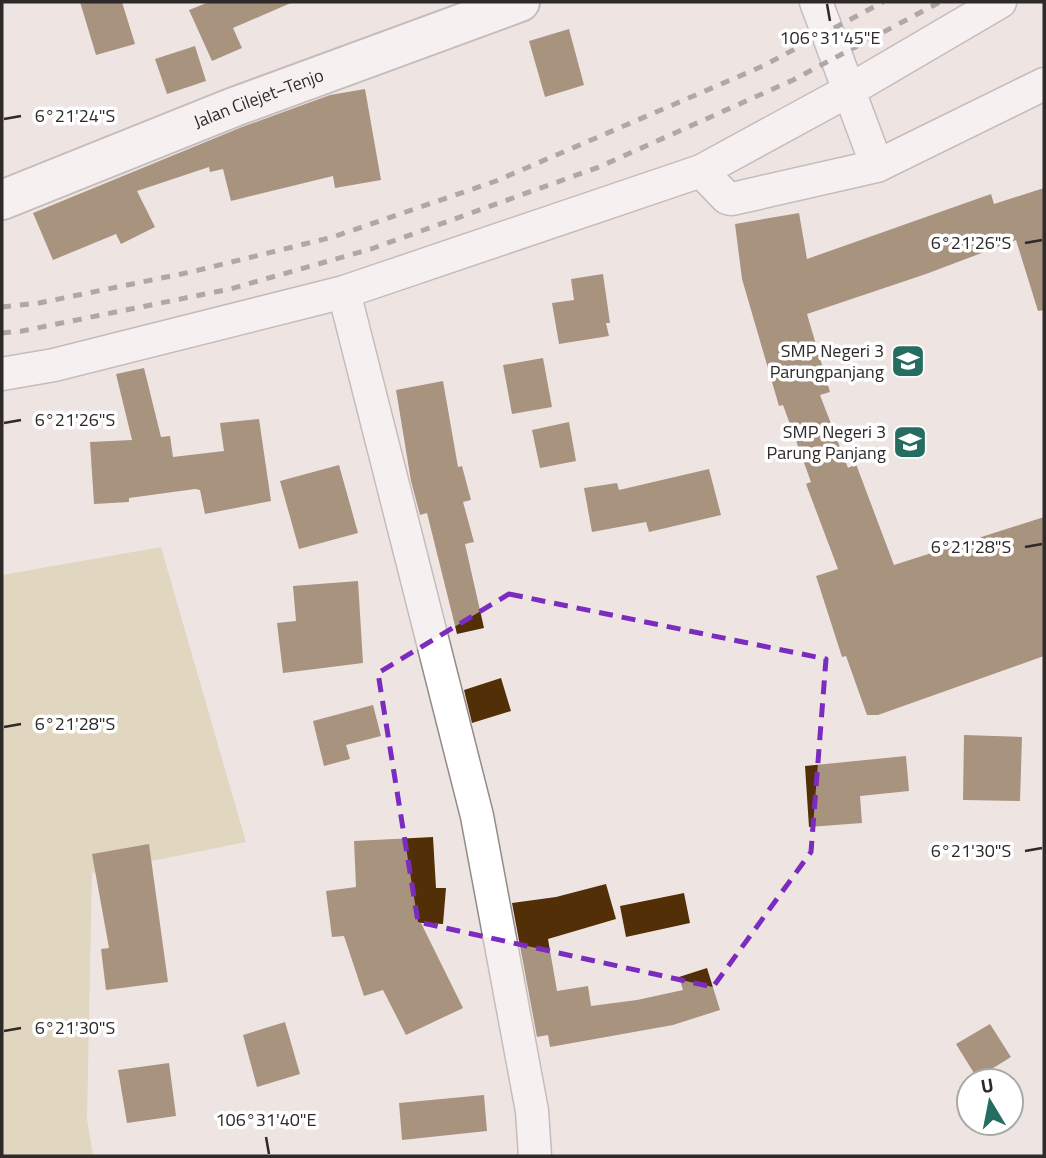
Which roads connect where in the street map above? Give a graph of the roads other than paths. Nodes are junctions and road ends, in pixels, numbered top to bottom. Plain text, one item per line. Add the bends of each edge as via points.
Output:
1 (520, 2) edge
2 (816, 2) edge
3 (1000, 2) edge
4 (1044, 84) edge
5 (848, 91) junction
6 (877, 166) junction
7 (701, 171) junction
8 (2, 200) edge
9 (344, 292) junction
10 (2, 374) edge
11 (535, 1156) edge

1 - 8 main road, Jalan Cilejet–Tenjo via 234,107
2 - 5 street
3 - 5 street
4 - 6 street
5 - 6 street
5 - 7 street
6 - 7 street via 732,200
7 - 9 street
9 - 10 street
9 - 11 street via 477,816 532,1111

